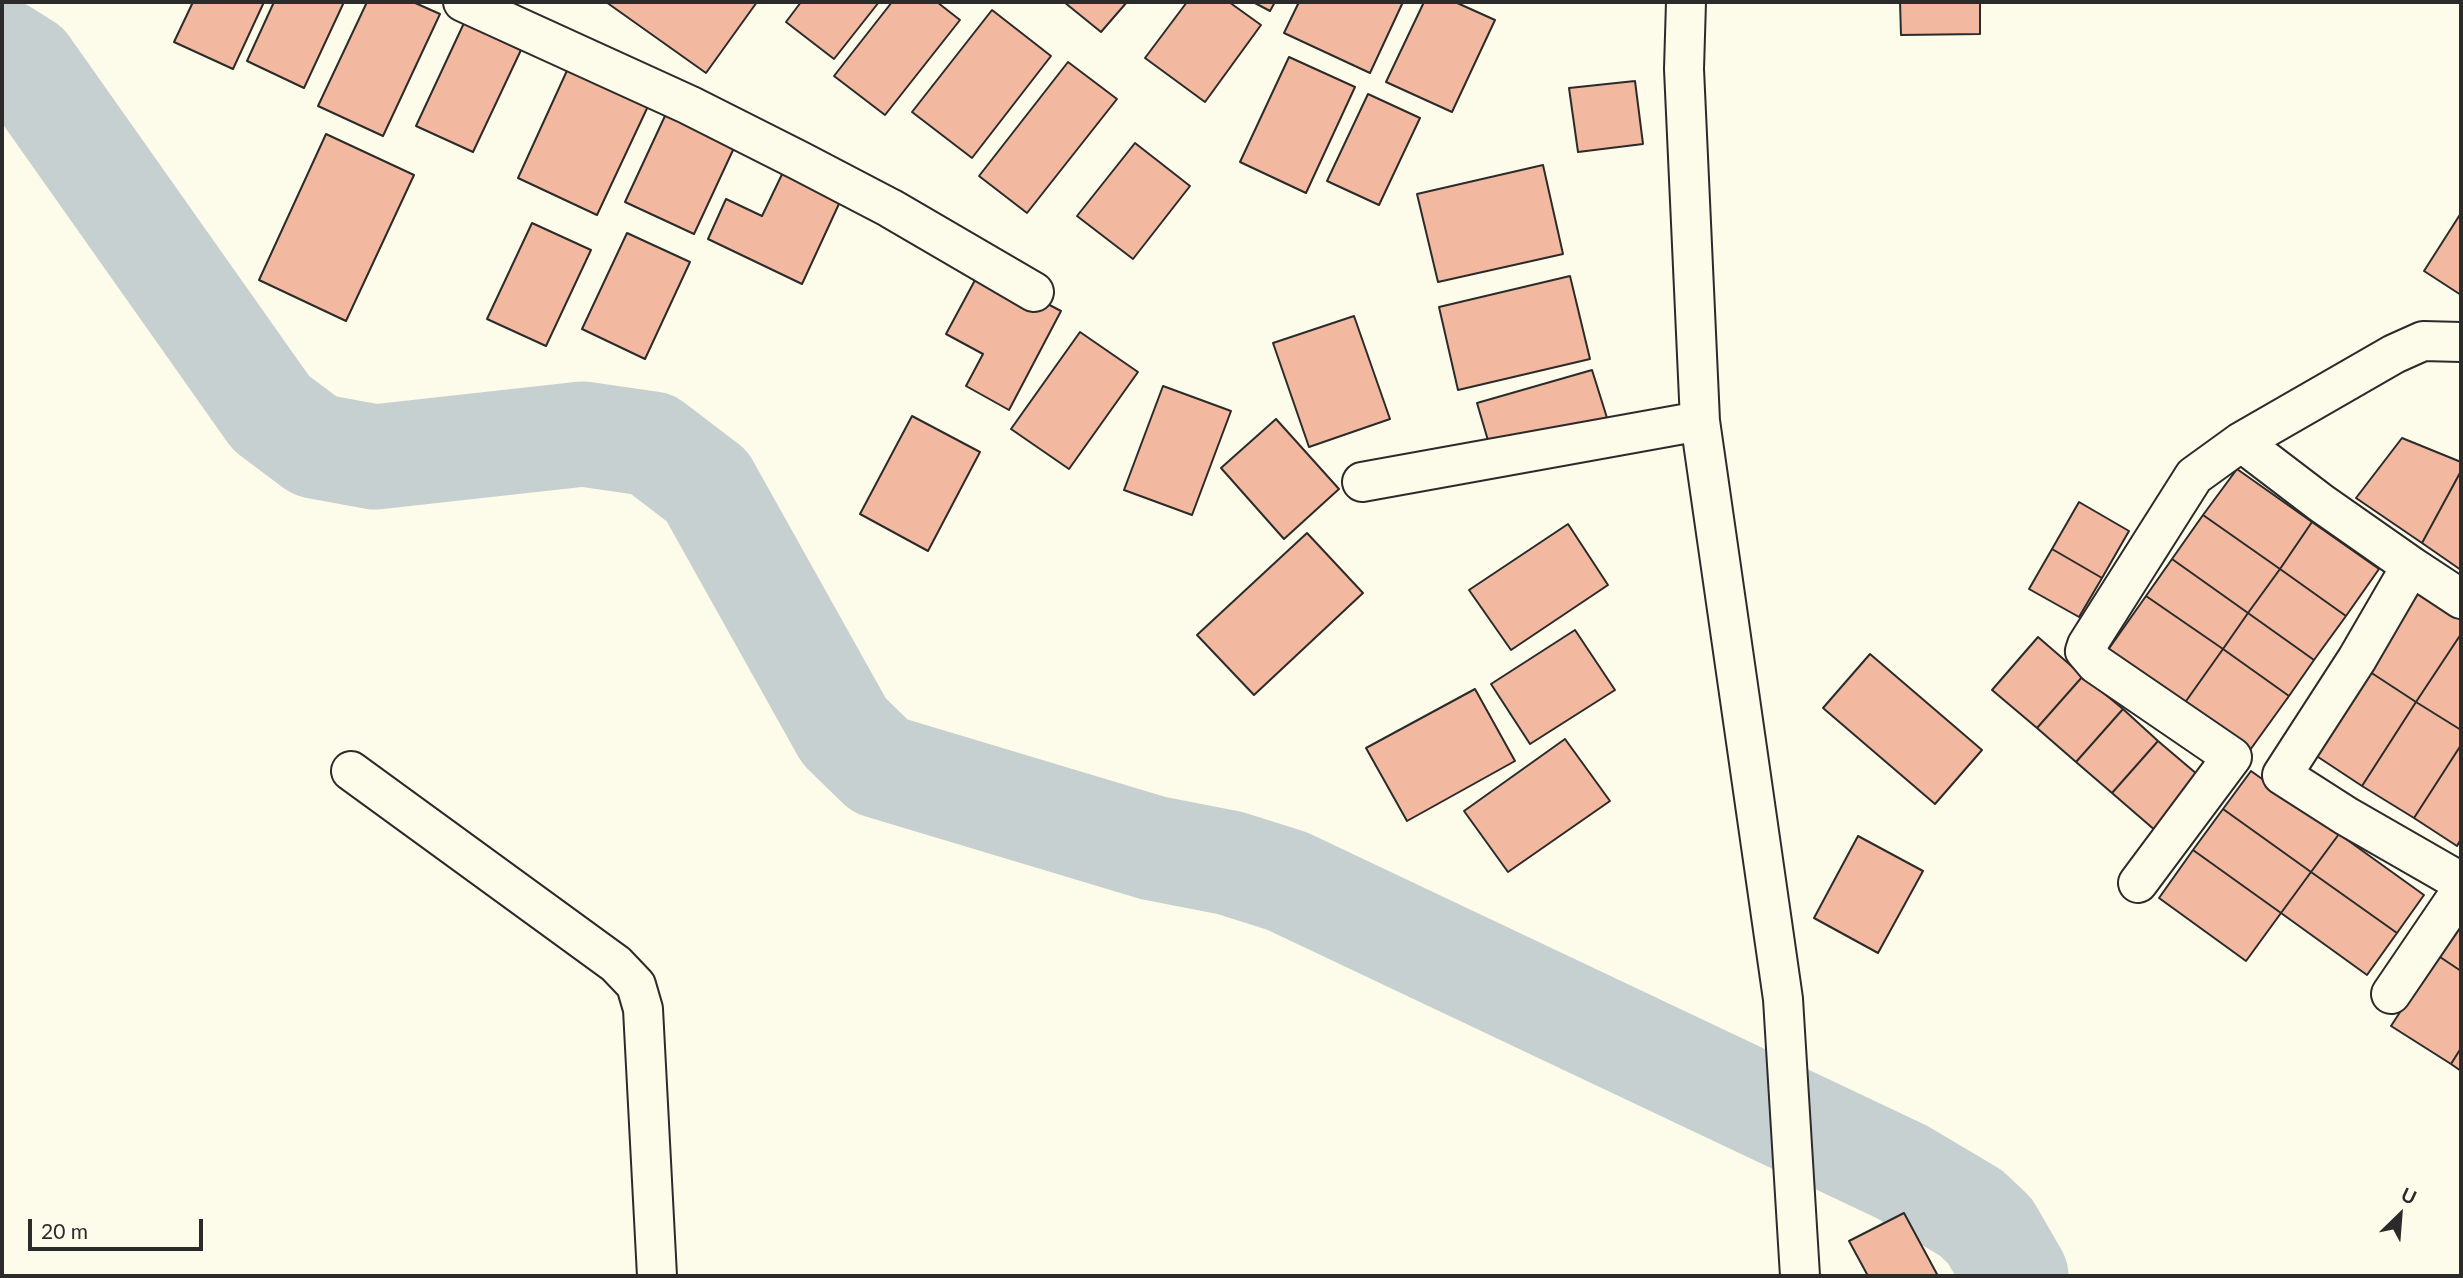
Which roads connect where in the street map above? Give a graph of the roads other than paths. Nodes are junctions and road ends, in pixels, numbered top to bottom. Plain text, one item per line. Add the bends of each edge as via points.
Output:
1 (463, 2) edge
2 (1686, 2) edge
3 (1034, 292) dead end
4 (2461, 342) edge
5 (1700, 421) junction
6 (2241, 442) junction
7 (1362, 482) dead end
8 (2411, 566) junction
9 (2461, 599) edge
10 (2232, 757) junction
11 (351, 771) dead end
12 (2282, 775) junction
13 (2461, 881) edge
14 (2138, 883) dead end
15 (2461, 891) edge
16 (2391, 993) dead end
17 (657, 1276) edge
18 (1800, 1276) edge

1 - 3 street via 800,161
2 - 5 street via 1684,69
4 - 6 street via 2423,341 2410,346
5 - 7 street
5 - 18 street via 1783,999
6 - 8 street
6 - 10 street via 2194,477 2085,651 2096,664
8 - 9 street
8 - 12 street
10 - 12 street
10 - 14 street
11 - 17 street via 616,964 636,985 643,1009
12 - 13 street
15 - 16 street

